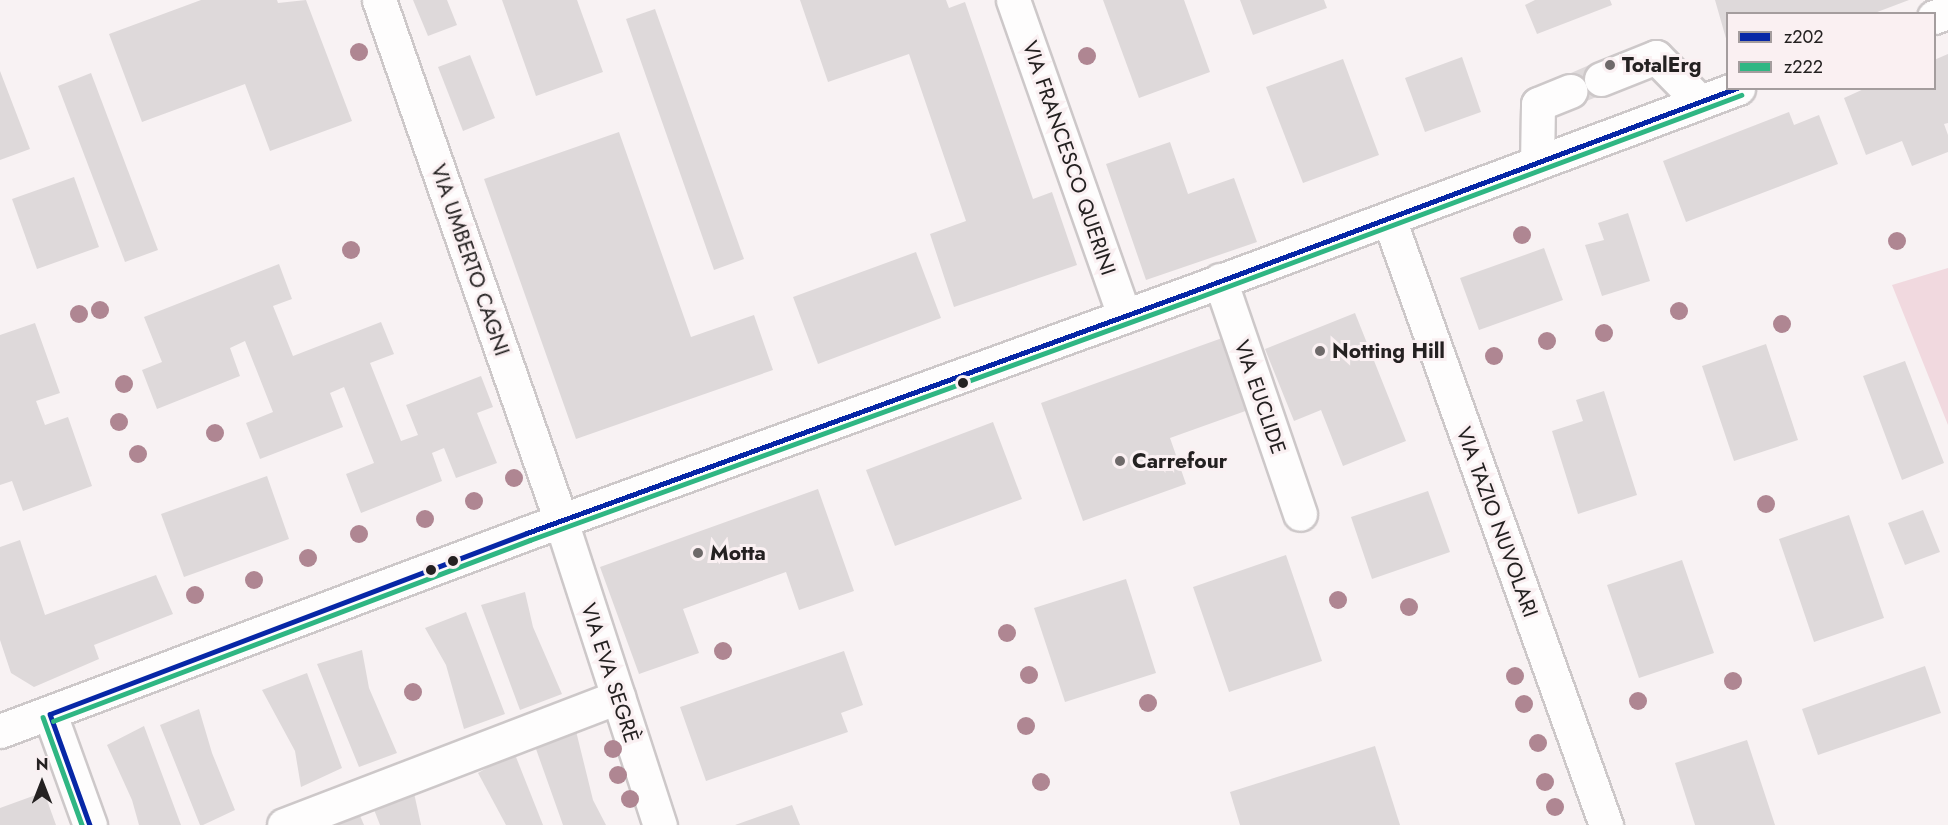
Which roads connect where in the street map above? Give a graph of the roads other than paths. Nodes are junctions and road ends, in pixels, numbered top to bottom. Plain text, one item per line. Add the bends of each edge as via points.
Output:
1 (379, 0) edge
2 (1013, 0) edge
3 (1601, 79) dead end
4 (1733, 90) edge
5 (1571, 91) dead end
6 (1700, 102) junction
7 (1537, 163) junction
8 (1389, 219) junction
9 (1220, 280) junction
10 (1124, 316) junction
11 (1300, 514) dead end
12 (561, 521) junction
13 (618, 698) junction
14 (50, 714) junction
15 (0, 731) edge
16 (90, 825) edge
17 (284, 825) edge
18 (660, 825) edge
19 (1606, 825) edge

1 - 12 street, VIA UMBERTO CAGNI
2 - 10 street, VIA FRANCESCO QUERINI
3 - 6 street via 1656,57
4 - 6 street
5 - 7 street via 1538,104
6 - 7 street
7 - 8 street
8 - 9 street
8 - 19 street, VIA TAZIO NUVOLARI
9 - 10 street
9 - 11 street, VIA EUCLIDE
10 - 12 street
12 - 13 street, VIA EVA SEGRÈ
12 - 14 street
13 - 17 street
13 - 18 street, VIA EVA SEGRÈ
14 - 15 street
14 - 16 street

